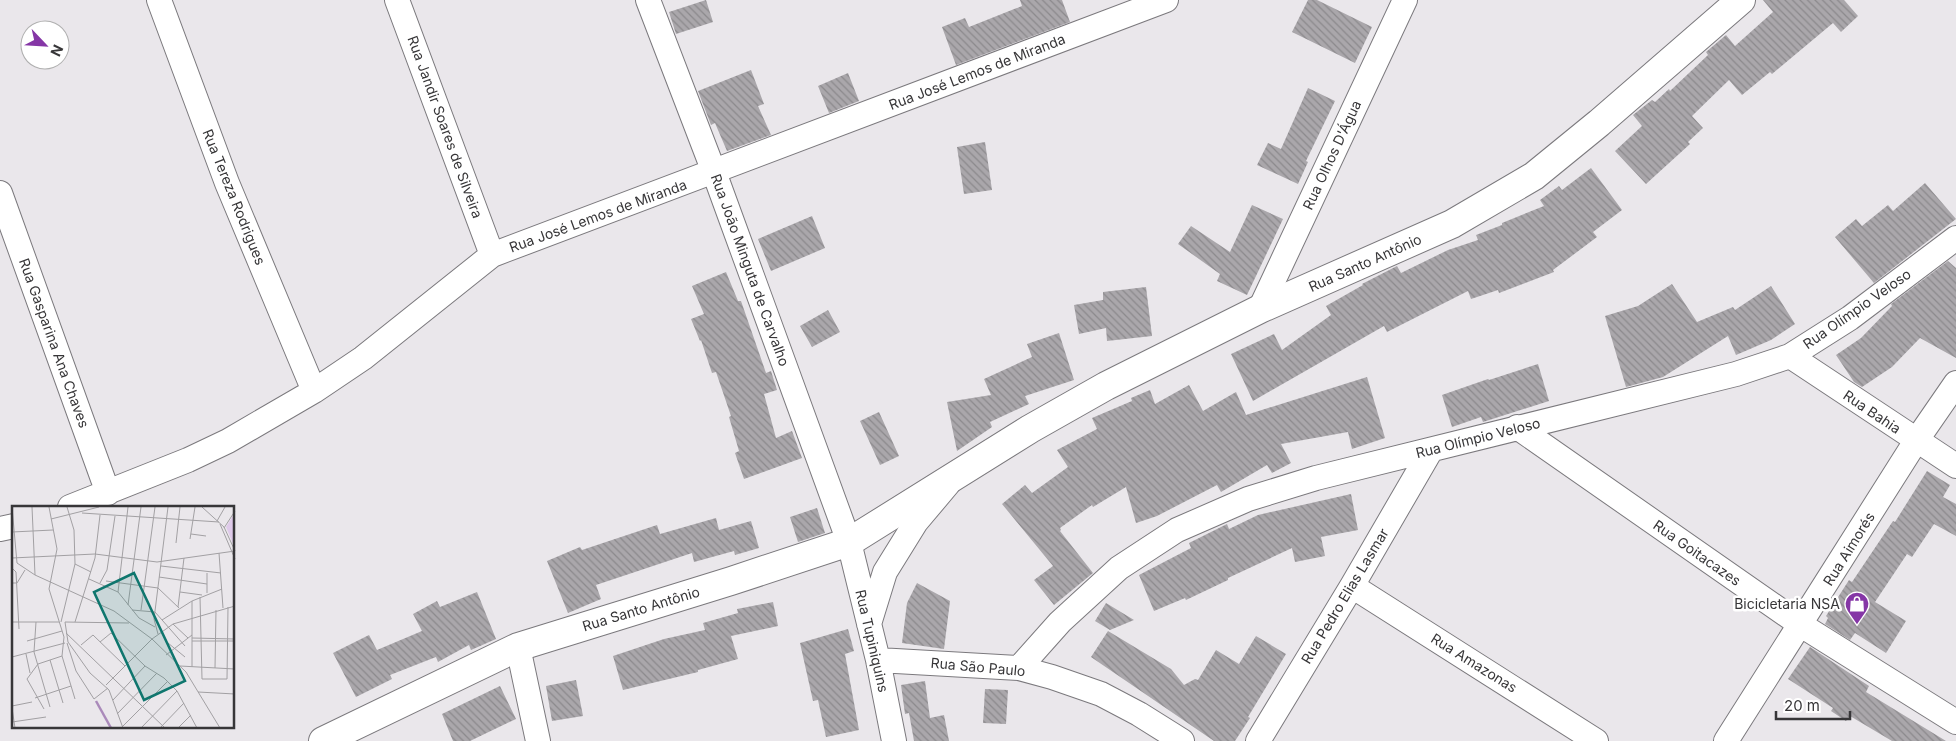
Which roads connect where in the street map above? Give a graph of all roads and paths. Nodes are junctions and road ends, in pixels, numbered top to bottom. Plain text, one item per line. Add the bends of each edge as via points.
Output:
1 (159, 0) edge
2 (397, 0) edge
3 (648, 0) edge
4 (1166, 0) edge
5 (1405, 0) edge
6 (1741, 0) edge
7 (714, 172) junction
8 (0, 193) edge
9 (1956, 238) edge
10 (492, 255) junction
11 (1260, 310) junction
12 (1790, 356) junction
13 (1956, 383) edge
14 (314, 391) junction
15 (1517, 427) junction
16 (1916, 441) junction
17 (1431, 450) junction
18 (1956, 466) edge
19 (956, 475) junction
20 (108, 493) junction
21 (73, 506) edge
22 (849, 542) junction
23 (1352, 586) junction
24 (869, 624) junction
25 (1801, 625) junction
26 (518, 647) junction
27 (878, 660) junction
28 (1019, 668) junction
29 (1956, 722) edge
30 (323, 741) edge
31 (538, 741) edge
32 (894, 741) edge
33 (1182, 741) edge
34 (1258, 741) edge
35 (1596, 741) edge
36 (1726, 741) edge

1 - 14 street, Rua Tereza Rodrigues via 227,183
2 - 10 street, Rua Jandir Soares de Silveira
3 - 7 street, Rua João Minguta de Carvalho
4 - 7 street, Rua José Lemos de Miranda
5 - 11 street, Rua Olhos D'Água
6 - 11 street, Rua Santo Antônio via 1534,176 1452,224
7 - 10 street, Rua José Lemos de Miranda
7 - 22 street, Rua João Minguta de Carvalho
8 - 20 street, Rua Gasparina Ana Chaves
9 - 12 street, Rua Olímpio Veloso via 1850,318
10 - 14 street, Rua José Lemos de Miranda via 363,358
11 - 19 street, Rua Santo Antônio via 1106,386
12 - 15 street, Rua Olímpio Veloso via 1736,374
12 - 16 street, Rua Bahia
13 - 16 street, Rua Aimorés
14 - 20 street, Rua José Lemos de Miranda via 228,441
15 - 17 street, Rua Olímpio Veloso
15 - 25 street, Rua Goitacazes
16 - 18 street, Rua Bahia
16 - 25 street, Rua Aimorés
17 - 23 street, Rua Pedro Elias Lasmar
17 - 28 street, Rua Olímpio Veloso via 1316,478 1248,499 1177,530 1119,568 1060,622
19 - 22 street, Rua Santo Antônio
19 - 24 street, Rua Santo Antônio via 916,522 885,572
20 - 21 street, Rua José Lemos de Miranda
22 - 24 street, Rua Tupiniquins
22 - 26 street, Rua Santo Antônio
23 - 34 street, Rua Pedro Elias Lasmar
23 - 35 street, Rua Amazonas
24 - 27 street, Rua Tupiniquins
25 - 29 street, Rua Goitacazes
25 - 36 street, Rua Aimorés
26 - 30 street, Rua Santo Antônio
26 - 31 street
27 - 28 street, Rua São Paulo
27 - 32 street, Rua Tupiniquins
28 - 33 street, Rua São Paulo via 1101,694

